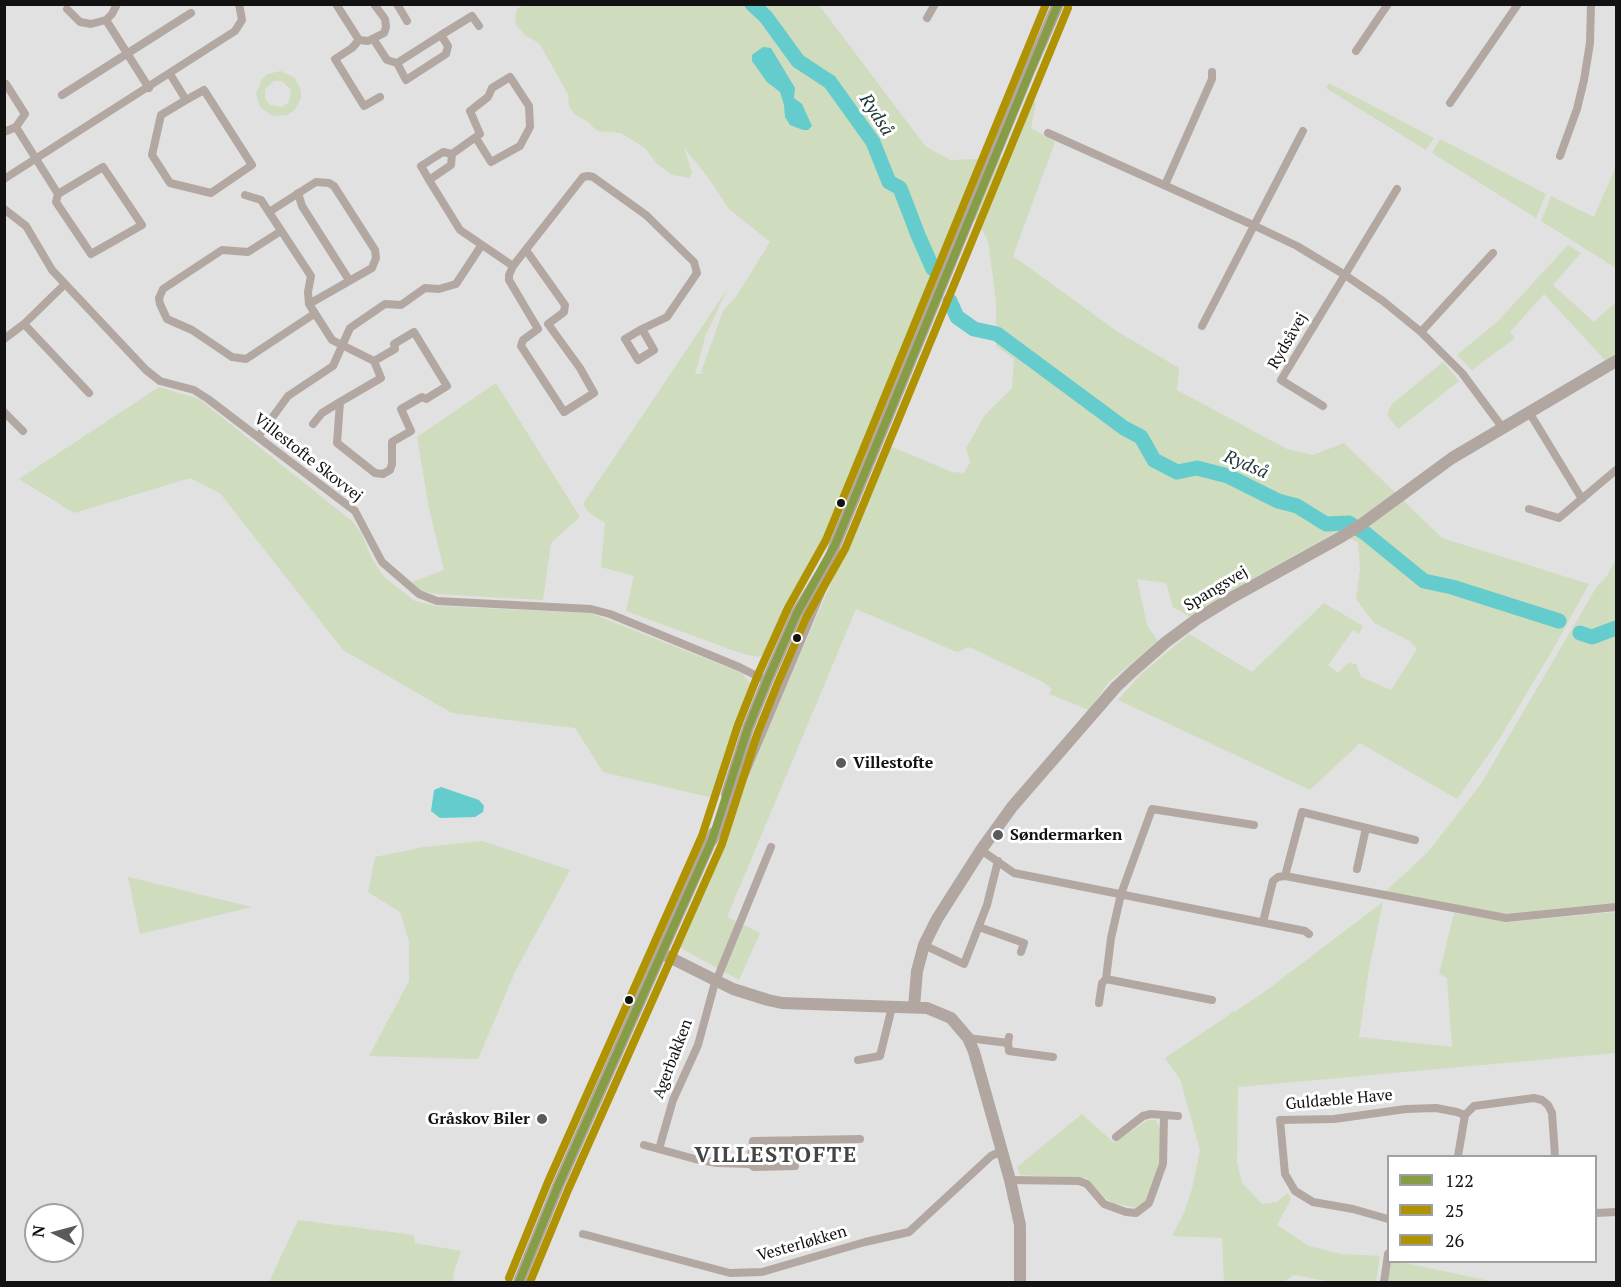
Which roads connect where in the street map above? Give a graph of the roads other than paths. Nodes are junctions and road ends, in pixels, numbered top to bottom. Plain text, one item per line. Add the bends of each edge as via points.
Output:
1 (117, 4) edge
2 (239, 4) edge
3 (336, 4) edge
4 (374, 4) edge
5 (397, 4) edge
6 (935, 4) edge
7 (1058, 4) edge
8 (1388, 4) edge
9 (1518, 4) edge
10 (1591, 4) edge
11 (67, 9) dead end
12 (191, 13) dead end
13 (927, 18) dead end
14 (106, 20) junction
15 (407, 21) dead end
16 (479, 26) dead end
17 (441, 35) junction
18 (359, 40) junction
19 (374, 40) junction
20 (1356, 51) dead end
21 (128, 53) junction
22 (397, 63) junction
23 (1212, 72) dead end
24 (170, 74) junction
25 (6, 84) edge
26 (149, 88) junction
27 (62, 95) dead end
28 (380, 97) dead end
29 (186, 100) junction
30 (1450, 104) dead end
31 (16, 127) junction
32 (1303, 131) dead end
33 (4, 132) edge
34 (1048, 133) dead end
35 (476, 138) junction
36 (452, 154) junction
37 (1560, 156) dead end
38 (36, 159) junction
39 (4, 179) edge
40 (429, 180) junction
41 (1165, 184) junction
42 (1397, 189) dead end
43 (298, 193) junction
44 (58, 194) junction
45 (245, 195) dead end
46 (4, 209) edge
47 (269, 212) junction
48 (1253, 225) junction
49 (281, 231) junction
50 (482, 246) junction
51 (526, 250) junction
52 (1493, 253) dead end
53 (513, 266) junction
54 (1344, 275) junction
55 (349, 280) junction
56 (66, 284) junction
57 (309, 304) junction
58 (315, 314) junction
59 (24, 324) junction
60 (1202, 326) dead end
61 (642, 329) dead end
62 (1421, 332) junction
63 (4, 339) edge
64 (343, 346) junction
65 (374, 361) junction
66 (1617, 361) edge
67 (90, 393) dead end
68 (340, 402) junction
69 (1323, 406) dead end
70 (4, 412) edge
71 (1529, 412) junction
72 (313, 424) dead end
73 (1502, 428) junction
74 (23, 431) dead end
75 (258, 437) junction
76 (1617, 470) edge
77 (1582, 499) junction
78 (1529, 509) dead end
79 (775, 680) junction
80 (1254, 825) dead end
81 (1366, 828) junction
82 (712, 840) junction
83 (1415, 840) dead end
84 (771, 847) dead end
85 (981, 850) junction
86 (998, 861) junction
87 (1357, 869) dead end
88 (1285, 876) junction
89 (1122, 894) junction
90 (1617, 907) edge
91 (1263, 922) junction
92 (979, 927) junction
93 (1309, 934) dead end
94 (924, 945) junction
95 (1021, 952) dead end
96 (661, 953) junction
97 (1106, 979) junction
98 (716, 980) junction
99 (1212, 1000) dead end
100 (1099, 1004) dead end
101 (892, 1006) junction
102 (914, 1007) junction
103 (968, 1038) junction
104 (1053, 1057) dead end
105 (858, 1060) dead end
106 (1164, 1115) junction
107 (1465, 1115) junction
108 (1178, 1116) dead end
109 (1116, 1137) dead end
110 (860, 1139) dead end
111 (795, 1140) junction
112 (644, 1145) dead end
113 (659, 1149) junction
114 (1002, 1151) junction
115 (1458, 1155) edge
116 (1555, 1155) edge
117 (750, 1164) junction
118 (1010, 1180) junction
119 (1597, 1213) edge
120 (1616, 1213) edge
121 (1387, 1218) edge
122 (583, 1234) dead end
123 (1387, 1263) edge
124 (519, 1282) edge
125 (1020, 1282) edge
126 (1384, 1282) edge

1 - 14 street
2 - 24 street via 242,20 235,31
3 - 18 street
4 - 19 street via 386,19 384,33
5 - 15 street
6 - 13 street
7 - 79 street via 835,545 797,613
8 - 20 street
9 - 30 street
10 - 37 street via 1584,80
11 - 14 street via 80,22
12 - 21 street
14 - 21 street
16 - 17 street via 472,16
17 - 22 street
17 - 22 street via 448,46 446,54 406,80
18 - 19 street
18 - 28 street via 335,59 364,105
19 - 22 street via 387,60
21 - 26 street
21 - 27 street
23 - 41 street
24 - 26 street
24 - 29 street
25 - 31 street via 25,114
26 - 38 street
29 - 29 street via 161,115 152,155 170,183 211,193 252,165 204,90
31 - 33 street
31 - 38 street
32 - 48 street
34 - 41 street
35 - 35 street via 480,134 470,111 488,98 492,88 510,77 529,106 530,127 520,146 491,162
35 - 36 street
36 - 40 street via 451,165
36 - 40 street via 443,152 421,166
38 - 39 street
38 - 44 street
40 - 50 street via 460,230
41 - 48 street
42 - 54 street, Rydsåvej
43 - 47 street
43 - 55 street via 302,206
43 - 55 street via 316,182 330,183 375,250 372,268
44 - 44 street via 103,167 142,225 91,254 56,202
45 - 47 street via 261,200
46 - 56 street, Villestofte Skovvej via 26,226 52,270
47 - 49 street
48 - 54 street
48 - 60 street
49 - 57 street via 311,276
49 - 58 street via 248,252 222,250 163,289 160,304 167,319 192,330 232,357 246,359
50 - 53 street
50 - 64 street via 456,284 425,288 401,305 385,304 350,328
51 - 53 street
51 - 53 street via 565,305 564,312 548,324 594,393 564,412 521,346 538,329 509,280
51 - 61 street via 583,177 594,177 646,215 686,252 696,267 697,273 667,317
52 - 62 street
54 - 62 street
54 - 69 street, Rydsåvej via 1281,380
55 - 57 street
56 - 59 street
56 - 75 street, Villestofte Skovvej via 146,370 160,381 194,390
57 - 58 street
58 - 64 street via 332,340
59 - 63 street
59 - 67 street
62 - 73 street via 1462,373
64 - 65 street
64 - 75 street via 333,366 288,396
65 - 68 street via 381,378
65 - 68 street via 414,332 447,387 401,409 411,431 392,442 390,470 375,473 337,443
66 - 71 street, Spangsvej
68 - 72 street
70 - 74 street
71 - 73 street, Spangsvej
71 - 77 street
73 - 85 street, Spangsvej via 1452,458 1362,524 1231,598 1154,652 1116,687 1012,807
75 - 79 street, Villestofte Skovvej via 355,511 382,562 419,594 437,601 600,611
76 - 77 street
77 - 78 street via 1559,518
79 - 82 street via 748,728
79 - 82 street via 761,714 756,744
80 - 89 street via 1152,809
81 - 83 street
81 - 87 street
81 - 88 street via 1302,812
82 - 96 street
84 - 98 street, Agerbakken
85 - 86 street
85 - 94 street, Spangsvej
86 - 89 street via 1014,873
86 - 92 street
88 - 90 street via 1506,918
88 - 91 street via 1273,880
89 - 91 street
89 - 97 street
91 - 93 street
92 - 94 street via 964,964
92 - 95 street via 1024,943
94 - 102 street, Spangsvej
96 - 98 street
96 - 124 street
97 - 99 street
97 - 100 street
98 - 101 street via 750,996 782,1003
98 - 113 street, Agerbakken via 698,1045 673,1100
101 - 102 street
101 - 105 street via 880,1056
102 - 103 street via 939,1011 951,1018
103 - 104 street via 1009,1040 1009,1051
103 - 114 street
106 - 108 street
106 - 109 street via 1143,1116
106 - 118 street via 1163,1164 1158,1182 1149,1203 1136,1213 1104,1204 1087,1184 1079,1181
107 - 115 street
107 - 116 street via 1474,1106 1484,1104 1542,1100 1552,1113
107 - 121 street, Guldæble Have via 1436,1108 1334,1119 1280,1120 1285,1174 1295,1191 1312,1202
110 - 111 street
111 - 117 street via 753,1141
111 - 117 street via 795,1166
112 - 113 street
113 - 117 street via 717,1163
114 - 118 street
114 - 122 street, Vesterløkken via 991,1156 909,1232 762,1272 730,1273
118 - 125 street via 1020,1225
119 - 120 street
123 - 126 street

